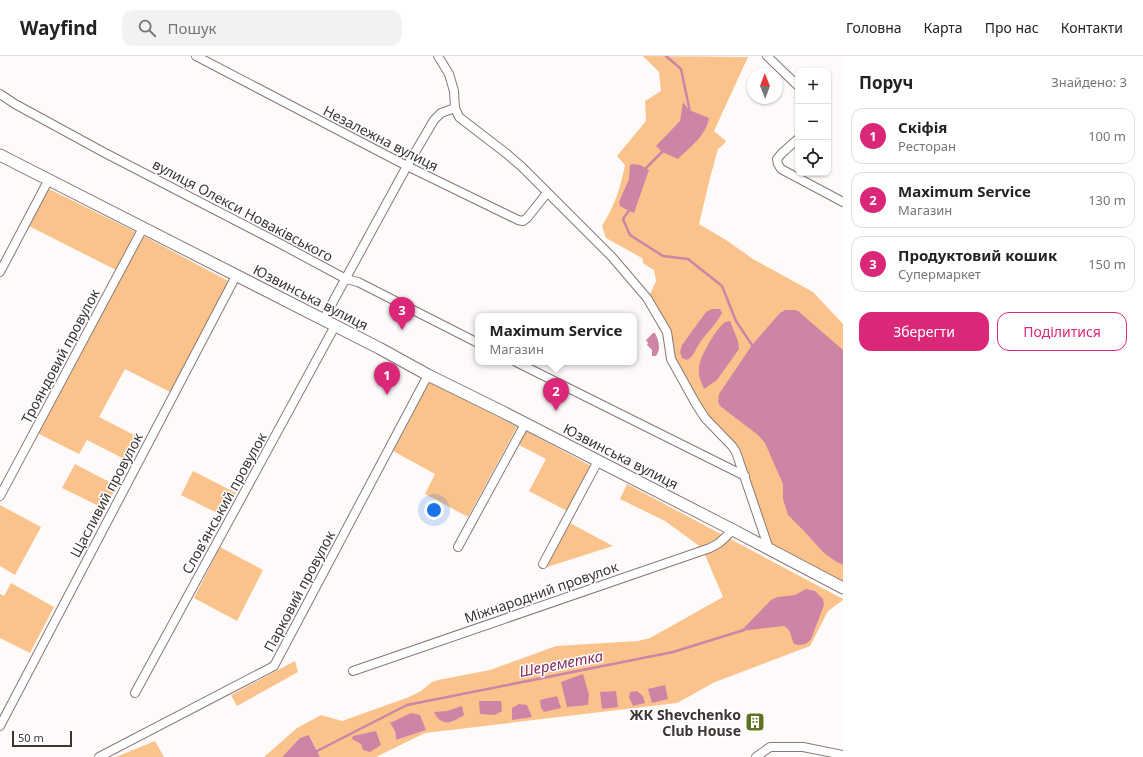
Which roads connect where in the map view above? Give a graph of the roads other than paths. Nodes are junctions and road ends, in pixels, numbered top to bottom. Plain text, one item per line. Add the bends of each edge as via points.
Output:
1 (196, 56) edge
2 (438, 56) edge
3 (767, 56) edge
4 (795, 83) edge
5 (0, 94) edge
6 (455, 108) junction
7 (797, 140) edge
8 (0, 155) edge
9 (407, 166) junction
10 (49, 179) junction
11 (547, 193) junction
12 (843, 202) edge
13 (143, 228) junction
14 (0, 272) edge
15 (236, 276) junction
16 (346, 279) junction
17 (323, 320) junction
18 (335, 326) junction
19 (475, 341) edge
20 (522, 365) edge
21 (428, 375) junction
22 (525, 424) junction
23 (598, 462) junction
24 (745, 476) junction
25 (0, 496) edge
26 (733, 530) junction
27 (458, 547) dead end
28 (769, 549) junction
29 (543, 564) dead end
30 (843, 588) edge
31 (353, 671) dead end
32 (135, 693) dead end
33 (0, 726) edge
34 (843, 755) edge
35 (100, 757) edge
36 (756, 757) edge

1 - 9 street, Незалежна вулиця
2 - 6 street via 451,79
3 - 4 street
5 - 16 street, вулиця Олекси Новаківського via 104,153
6 - 9 street via 441,113 434,120
6 - 11 street via 459,117 514,160
7 - 12 street via 777,159 781,169
8 - 10 main road, Юзвинська вулиця
9 - 11 street, Незалежна вулиця via 518,220 527,218
9 - 16 street
10 - 13 main road, Юзвинська вулиця
10 - 14 street
11 - 24 street via 612,257 647,298 667,332 673,363 705,418 734,448
13 - 15 main road, Юзвинська вулиця
13 - 25 street, Трояндовий провулок
15 - 17 main road, Юзвинська вулиця
15 - 33 street, Щасливий провулок
16 - 17 street
16 - 19 street, вулиця Олекси Новаківського via 358,282
17 - 18 main road, Юзвинська вулиця
18 - 21 main road, Юзвинська вулиця
18 - 32 street, Словʼянський провулок
20 - 24 street
21 - 22 main road, Юзвинська вулиця
21 - 35 street, Парковий провулок via 274,666
22 - 23 main road, Юзвинська вулиця
22 - 27 street
23 - 26 main road, Юзвинська вулиця
23 - 29 street
24 - 28 street
26 - 28 main road, Юзвинська вулиця
26 - 31 street, Міжнародний провулок via 710,548
28 - 30 main road, Юзвинська вулиця
34 - 36 street via 803,747 770,747

